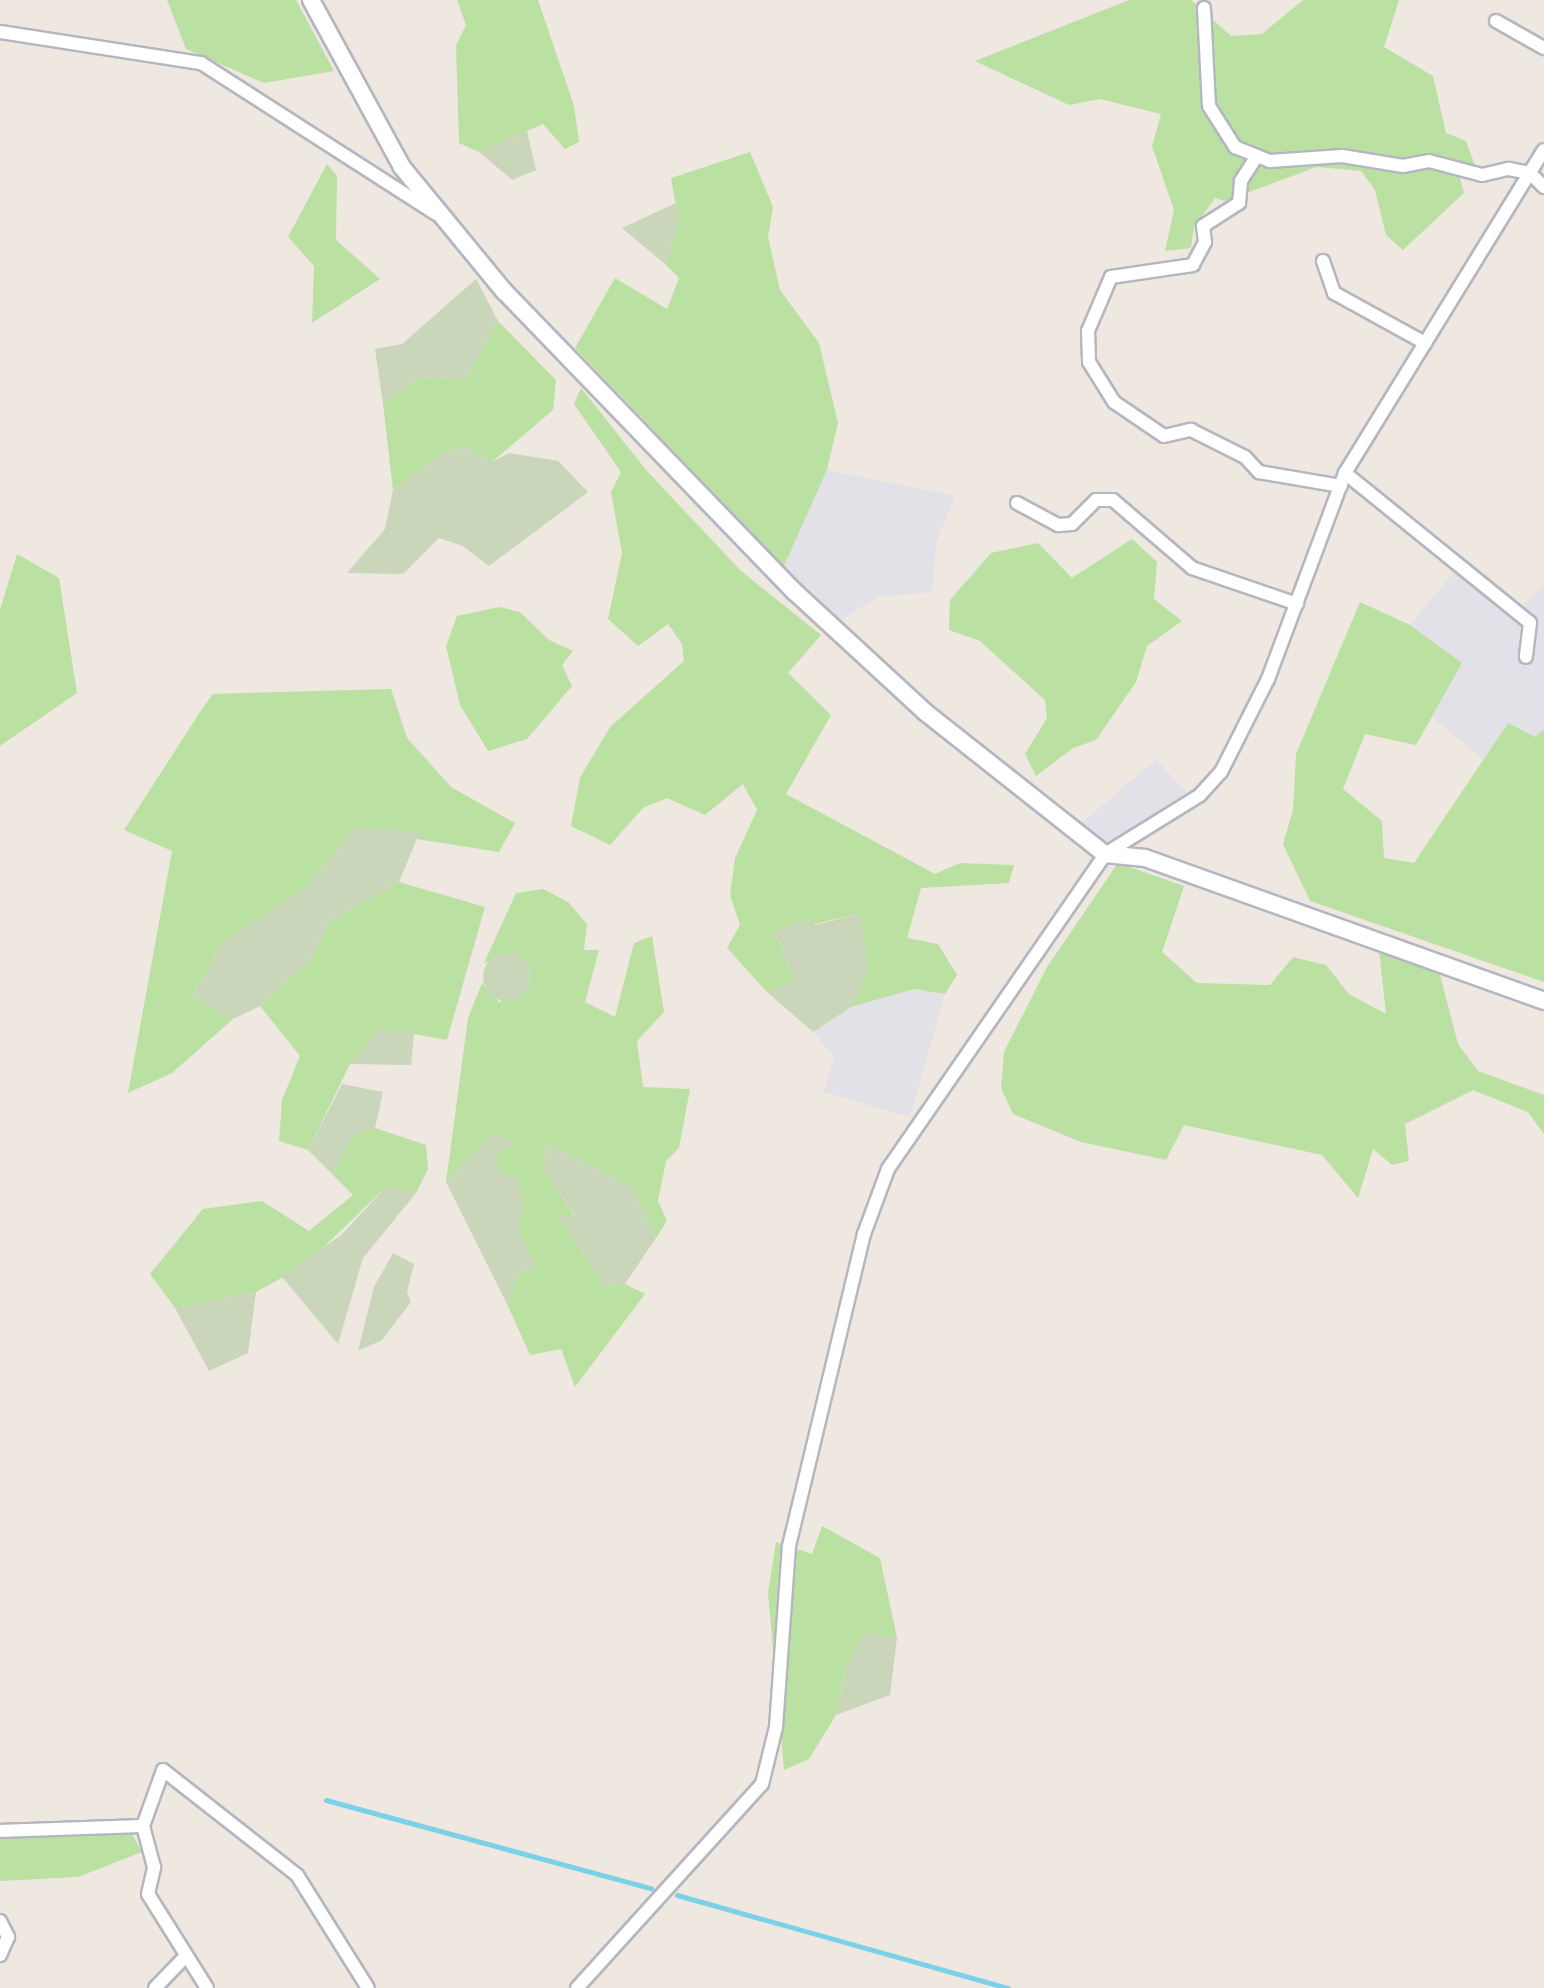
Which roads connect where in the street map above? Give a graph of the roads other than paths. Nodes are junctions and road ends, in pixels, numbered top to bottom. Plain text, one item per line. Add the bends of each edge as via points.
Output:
1 (311, 0) edge
2 (1204, 8) dead end
3 (1496, 21) dead end
4 (0, 32) edge
5 (1544, 48) edge
6 (1544, 150) edge
7 (1257, 156) junction
8 (1530, 173) junction
9 (1544, 187) edge
10 (442, 218) junction
11 (1323, 261) dead end
12 (1425, 343) junction
13 (1343, 480) junction
14 (1017, 503) dead end
15 (1297, 604) junction
16 (1526, 657) dead end
17 (1105, 854) junction
18 (1544, 1001) edge
19 (143, 1826) junction
20 (0, 1831) edge
21 (0, 1921) edge
22 (0, 1955) edge
23 (184, 1958) junction
24 (155, 1988) edge
25 (207, 1988) edge
26 (368, 1988) edge
27 (577, 1988) edge

1 - 10 street via 402,167
2 - 7 street via 1209,106 1235,147
3 - 5 street
4 - 10 street via 201,63
6 - 8 street
7 - 8 street via 1270,161 1342,156 1403,166 1429,161 1482,175 1509,169
7 - 13 street via 1241,181 1239,203 1203,226 1205,242 1193,265 1111,277 1088,331 1089,362 1114,402 1164,436 1191,430 1245,457 1259,472
8 - 9 street
8 - 12 street
10 - 17 street via 566,357 795,592 909,698
11 - 12 street via 1334,293
12 - 13 street
13 - 15 street
13 - 16 street via 1530,623
14 - 15 street via 1058,525 1072,524 1096,500 1113,500 1192,568
15 - 17 street via 1268,679 1221,772 1200,795
17 - 18 street via 1145,858
17 - 27 street via 888,1169 873,1201 789,1546 776,1727 762,1784
19 - 20 street
19 - 23 street via 154,1867 148,1894
19 - 26 street via 163,1770 297,1875
21 - 22 street via 8,1937
23 - 24 street
23 - 25 street via 196,1964

